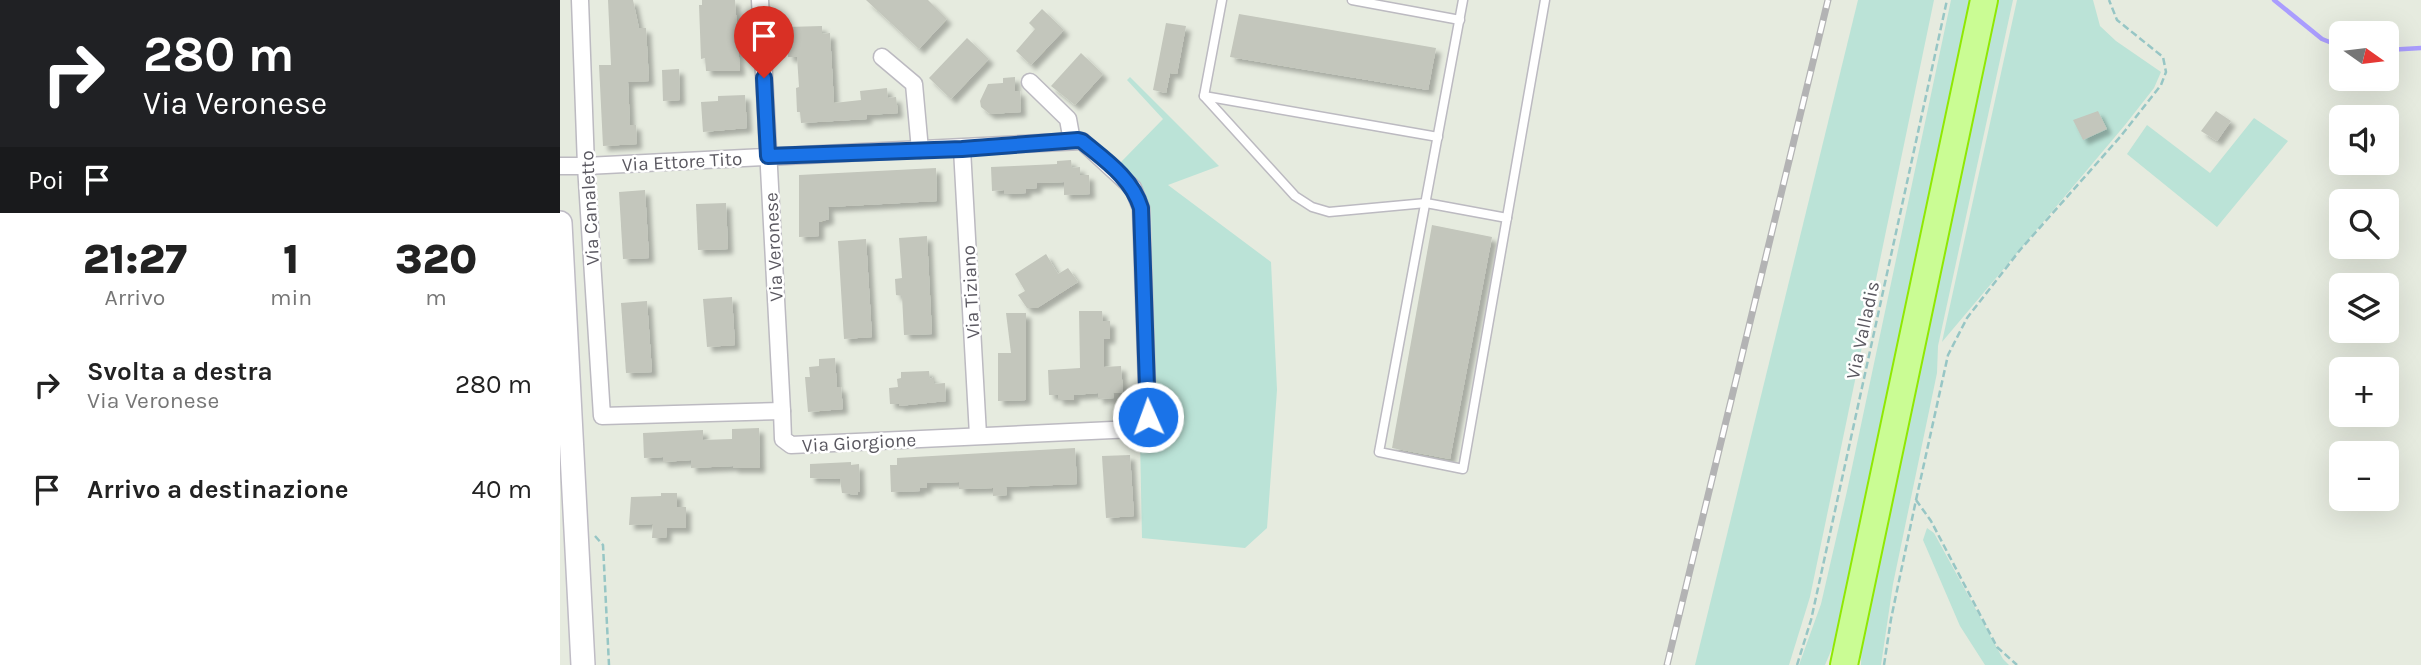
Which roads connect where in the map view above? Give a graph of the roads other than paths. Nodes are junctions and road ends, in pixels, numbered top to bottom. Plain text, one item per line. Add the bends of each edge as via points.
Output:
1 (580, 0) edge
2 (760, 0) edge
3 (1222, 0) edge
4 (1352, 0) edge
5 (1464, 0) edge
6 (1545, 0) edge
7 (1984, 0) edge
8 (1460, 20) junction
9 (882, 57) dead end
10 (1030, 82) dead end
11 (1205, 96) junction
12 (1438, 137) junction
13 (1072, 141) junction
14 (962, 149) junction
15 (920, 150) junction
16 (768, 156) junction
17 (560, 166) edge
18 (586, 166) junction
19 (1426, 203) junction
20 (1507, 218) junction
21 (560, 223) edge
22 (782, 411) junction
23 (978, 435) junction
24 (583, 665) edge
25 (1844, 665) edge

1 - 18 street, Via Canaletto
2 - 16 street, Via Veronese
3 - 11 lane
4 - 8 lane
5 - 8 lane
6 - 20 lane
7 - 25 highway
8 - 12 lane
9 - 15 street via 914,84
10 - 13 street via 1068,119
11 - 12 lane
11 - 19 lane via 1295,196 1312,207 1329,212
12 - 19 lane
13 - 14 street, Via Ettore Tito
13 - 23 street, Via Giorgione via 1082,141 1114,169 1133,188 1141,208 1148,417 1145,426 1134,429
14 - 15 street, Via Ettore Tito
14 - 23 street, Via Tiziano
15 - 16 street, Via Ettore Tito
16 - 18 street, Via Ettore Tito
16 - 22 street, Via Veronese
17 - 18 street, Via Ettore Tito
18 - 22 street, Via Canaletto via 602,416
19 - 20 lane
19 - 20 lane via 1379,452 1463,469
21 - 24 main road
22 - 23 street, Via Giorgione via 783,439 791,446

